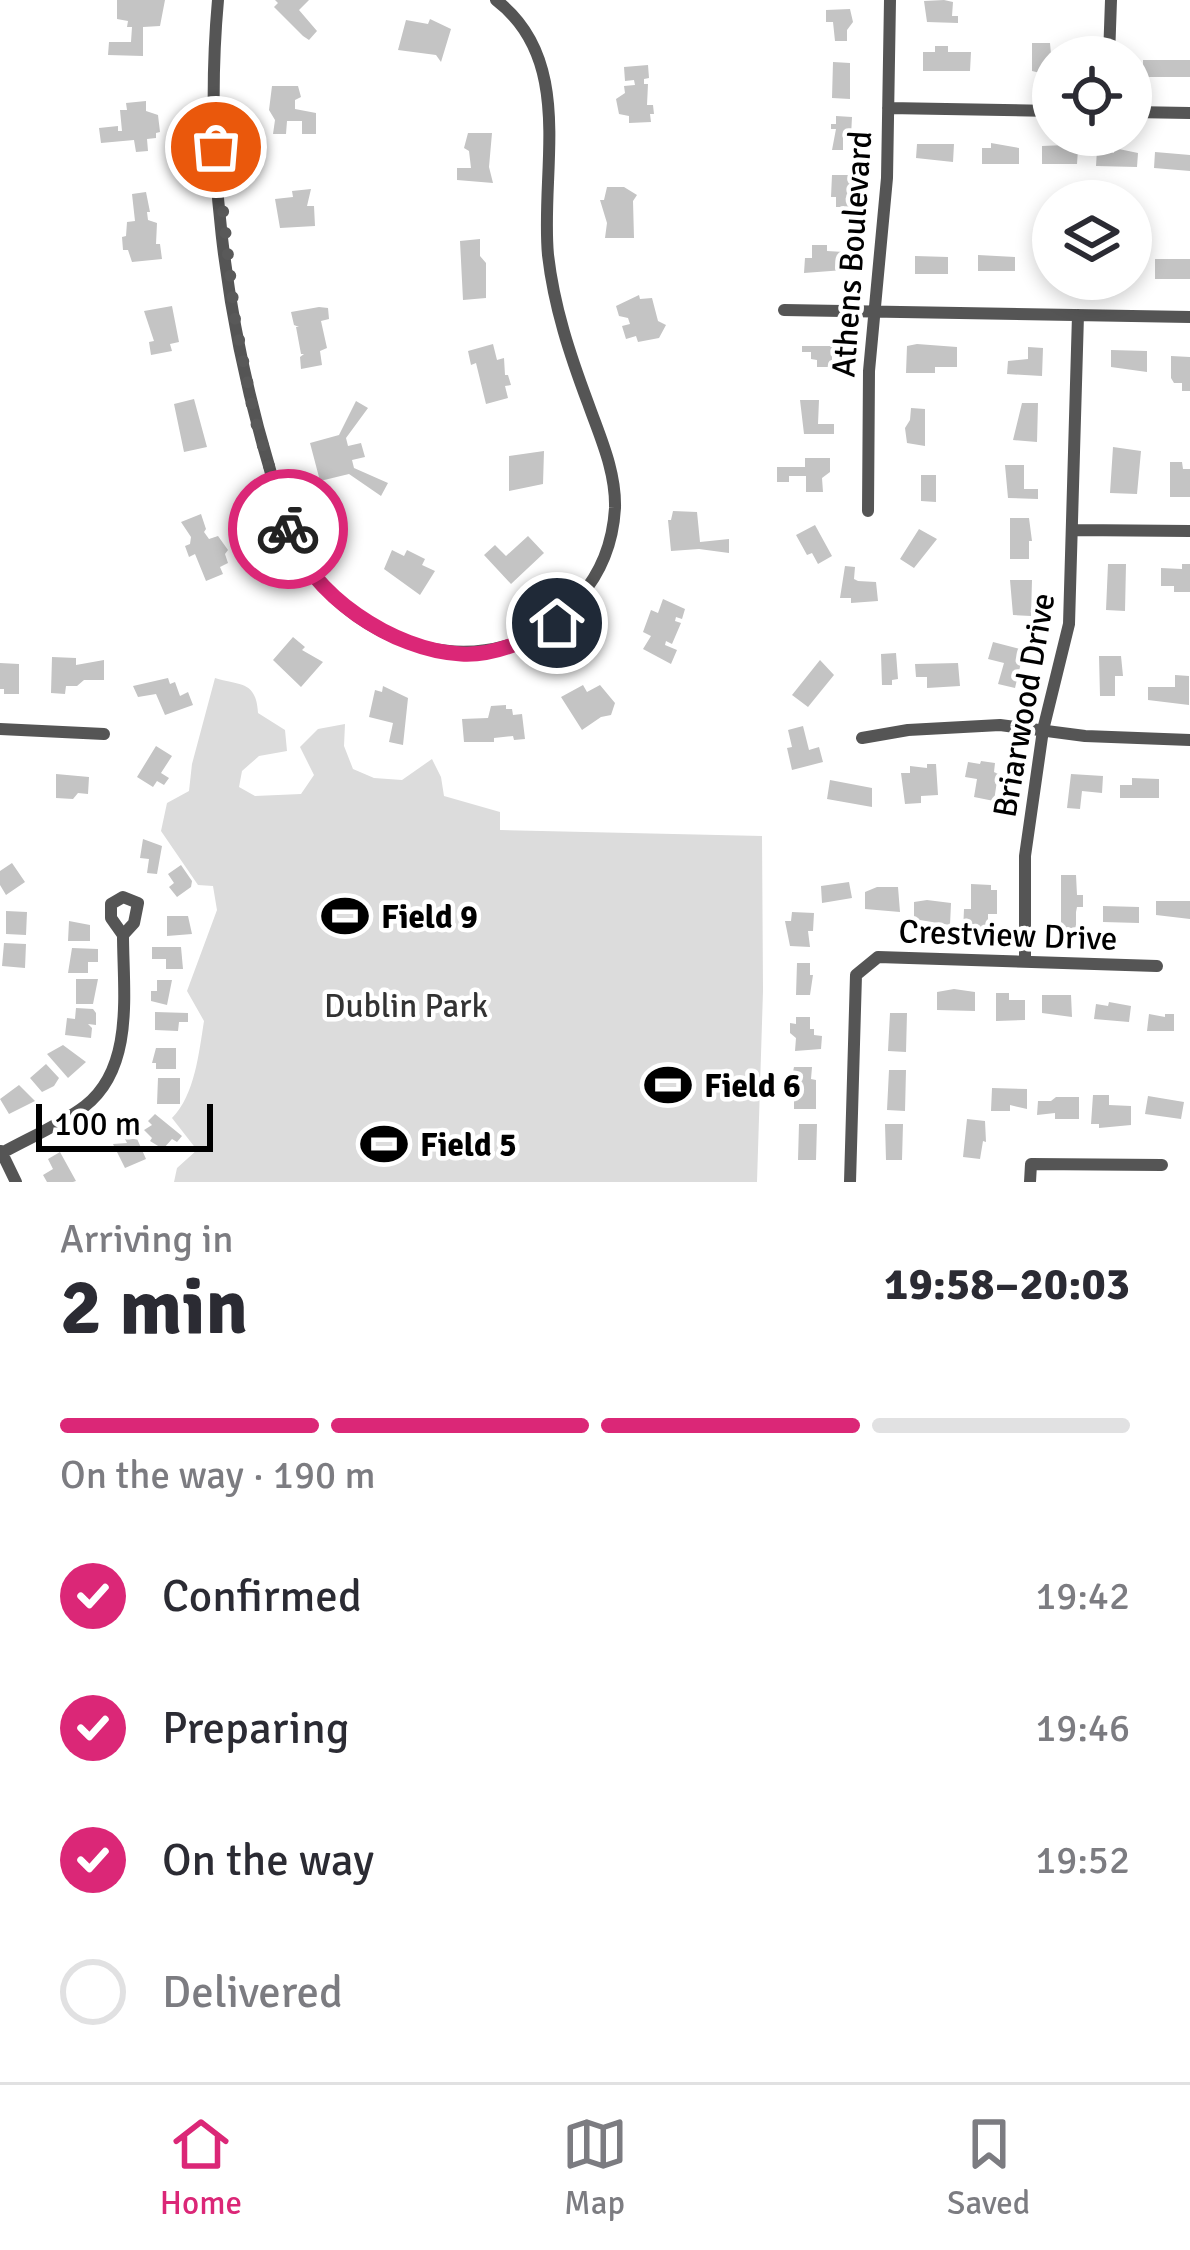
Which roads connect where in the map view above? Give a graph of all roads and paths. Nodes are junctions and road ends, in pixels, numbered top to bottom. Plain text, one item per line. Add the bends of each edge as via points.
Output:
1 (218, 0) edge
2 (496, 0) edge
3 (890, 0) edge
4 (1111, 0) edge
5 (1110, 36) edge
6 (888, 107) junction
7 (1032, 110) edge
8 (1152, 112) edge
9 (1190, 113) edge
10 (784, 310) dead end
11 (876, 310) junction
12 (1078, 315) junction
13 (1190, 317) edge
14 (868, 512) dead end
15 (1074, 530) junction
16 (1190, 532) edge
17 (0, 730) edge
18 (1043, 730) junction
19 (104, 734) dead end
20 (862, 738) dead end
21 (1190, 740) edge
22 (123, 935) dead end
23 (1025, 959) junction
24 (1157, 966) dead end
25 (1, 1151) edge
26 (1162, 1165) dead end
27 (16, 1182) edge
28 (850, 1182) edge
29 (1030, 1182) edge

1 - 2 street via 216,147 225,252 254,416 292,542 322,588 366,621 460,655 517,645 557,623 593,582 615,508 611,469 552,291 551,104 532,43
3 - 6 street, Athens Boulevard
4 - 5 street
6 - 7 street
6 - 11 street, Athens Boulevard
8 - 9 street
10 - 11 street
11 - 12 street
11 - 14 street, Athens Boulevard
12 - 13 street
12 - 15 street, Briarwood Drive
15 - 16 street
15 - 18 street, Briarwood Drive via 1069,624
17 - 19 street
18 - 20 street via 1000,724
18 - 21 street
18 - 23 street, Briarwood Drive via 1025,856
22 - 25 street via 123,1020 103,1086 87,1105
23 - 24 street, Crestview Drive
23 - 28 street, Crestview Drive via 878,957 856,974
25 - 27 street
26 - 29 street via 1031,1164

